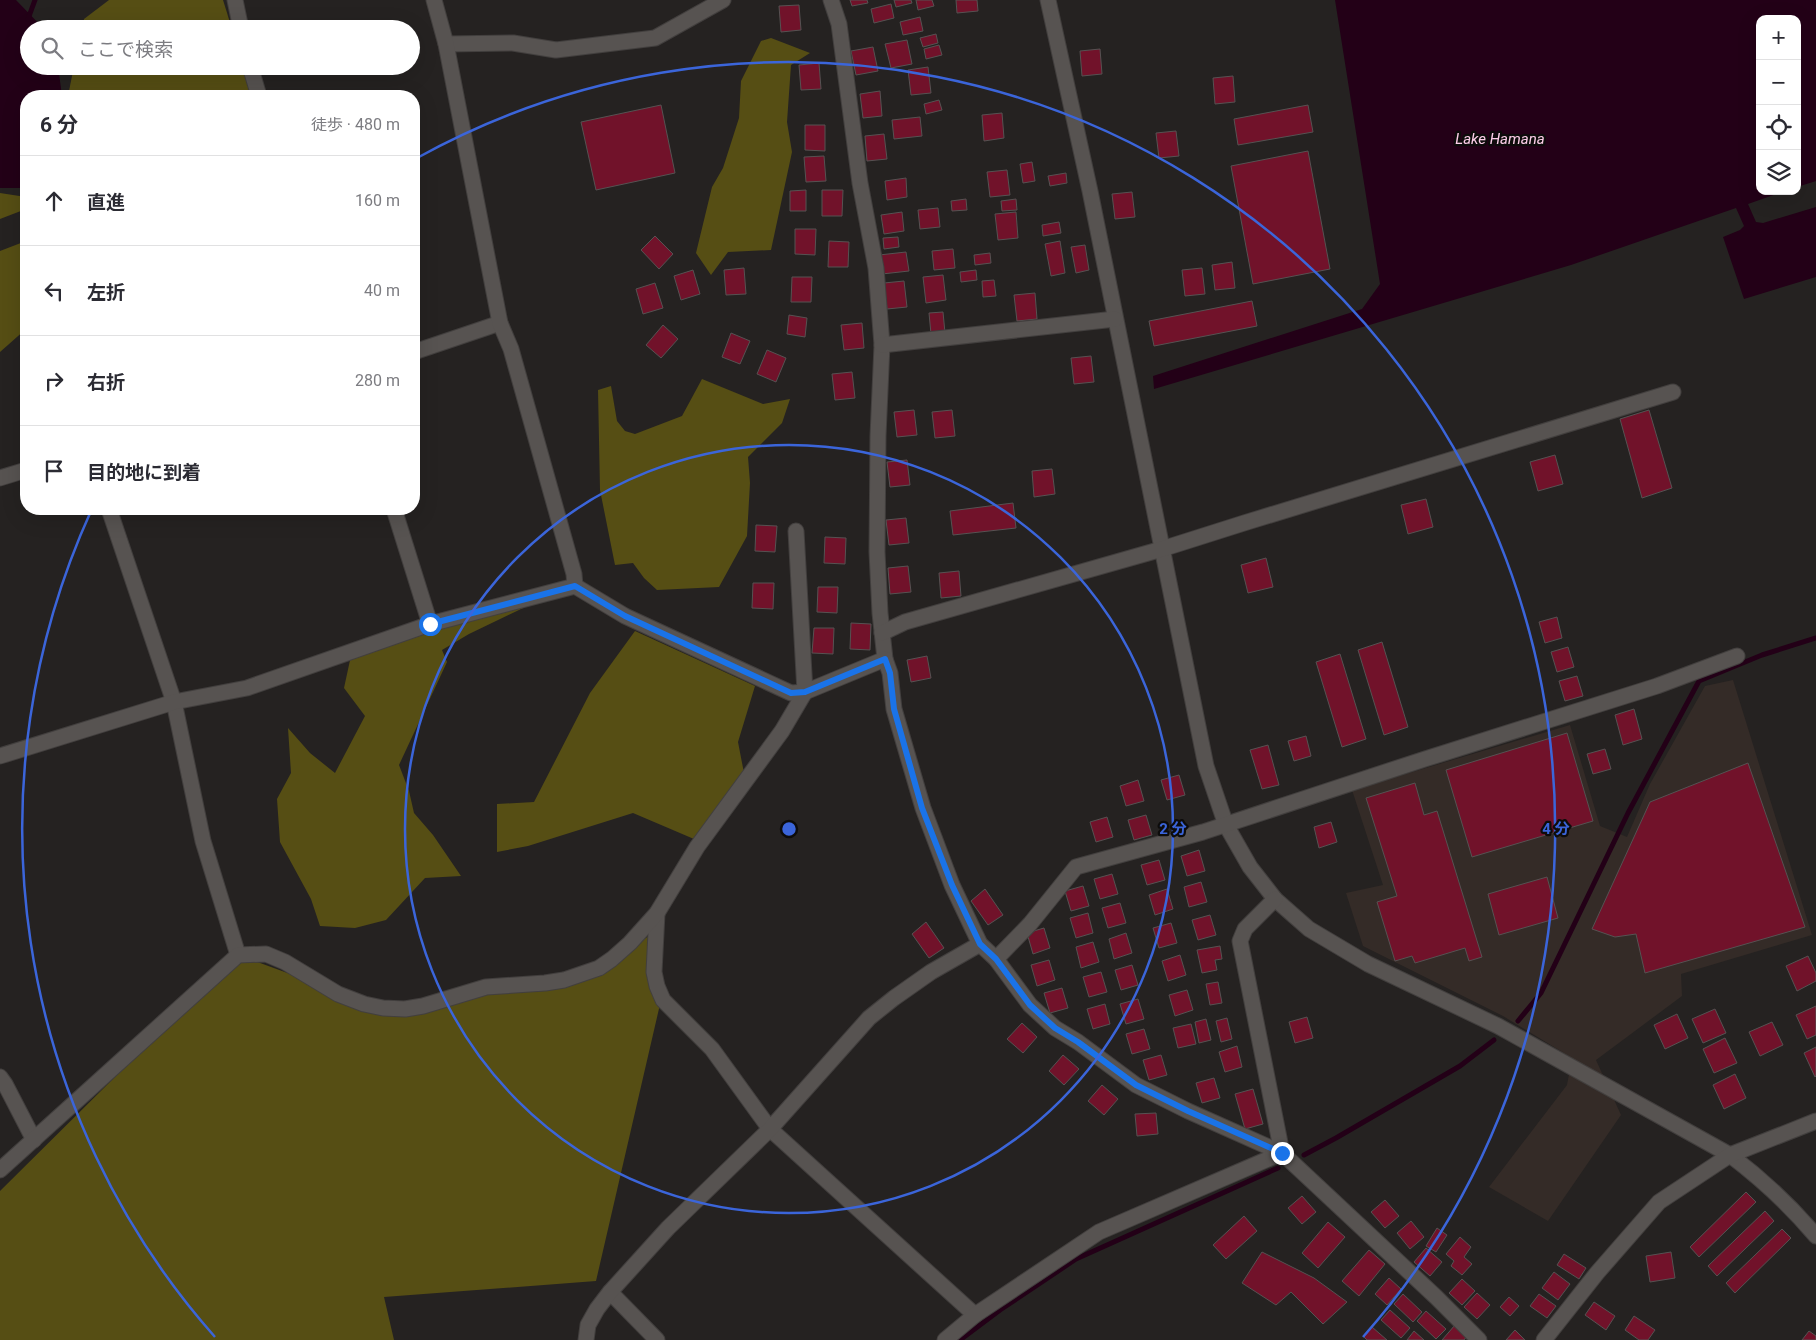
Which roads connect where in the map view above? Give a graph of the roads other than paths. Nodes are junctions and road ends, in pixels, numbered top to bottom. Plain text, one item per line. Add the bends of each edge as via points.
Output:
1 (235, 0) edge
2 (434, 0) edge
3 (722, 0) edge
4 (831, 0) edge
5 (1048, 0) edge
6 (240, 20) edge
7 (446, 44) junction
8 (253, 75) edge
9 (257, 90) edge
10 (1115, 319) junction
11 (500, 324) junction
12 (882, 345) junction
13 (420, 350) edge
14 (1673, 392) dead end
15 (20, 472) edge
16 (0, 478) edge
17 (111, 515) edge
18 (396, 515) edge
19 (796, 531) dead end
20 (1162, 549) junction
21 (575, 586) junction
22 (430, 624) junction
23 (882, 634) junction
24 (1737, 656) dead end
25 (885, 659) junction
26 (805, 692) junction
27 (174, 702) junction
28 (0, 756) edge
29 (1226, 825) junction
30 (1275, 899) junction
31 (657, 913) junction
32 (980, 944) junction
33 (238, 955) junction
34 (996, 959) junction
35 (0, 1077) edge
36 (1816, 1121) edge
37 (770, 1129) junction
38 (34, 1140) junction
39 (1282, 1153) junction
40 (1730, 1154) junction
41 (0, 1170) edge
42 (1816, 1236) edge
43 (610, 1292) junction
44 (976, 1315) junction
45 (586, 1340) edge
46 (657, 1340) edge
47 (945, 1340) edge
48 (1479, 1340) edge
49 (1544, 1340) edge

1 - 6 street
2 - 7 street
3 - 7 street via 647,40 556,50 513,43
4 - 12 street via 839,24 860,183 876,268
5 - 10 street
7 - 11 street
8 - 9 street
10 - 12 street
10 - 20 street
11 - 13 street
11 - 21 street via 512,349
12 - 23 street via 876,552
14 - 20 street
15 - 16 street
17 - 27 street
18 - 22 street
19 - 26 street
20 - 23 street via 905,622
20 - 29 street via 1206,766
21 - 22 street
21 - 26 street via 625,616 791,693
22 - 27 street via 246,688
23 - 25 street
24 - 29 street via 1657,686
25 - 26 street
25 - 32 street via 894,709 922,808 952,885
26 - 31 street via 782,731 697,847
27 - 28 street
27 - 33 street via 203,841
29 - 30 street via 1250,867
29 - 34 street via 1076,867 1030,924
30 - 39 street via 1245,929 1240,942
30 - 40 street via 1310,929 1368,964 1498,1026
31 - 33 street via 630,943 600,968 564,980 486,987 405,1009 364,1004 338,994 266,954
31 - 37 street via 654,972 663,1000 712,1050
32 - 34 street
32 - 37 street via 924,977 869,1018
33 - 38 street
34 - 39 street via 1030,1005 1055,1028 1136,1085
35 - 38 street
36 - 40 street
37 - 43 street via 668,1228
37 - 44 street
38 - 41 street
39 - 44 street via 1099,1232
39 - 48 street
40 - 42 street via 1762,1179
40 - 49 street via 1659,1202
43 - 45 street via 588,1325
43 - 46 street
44 - 47 street

